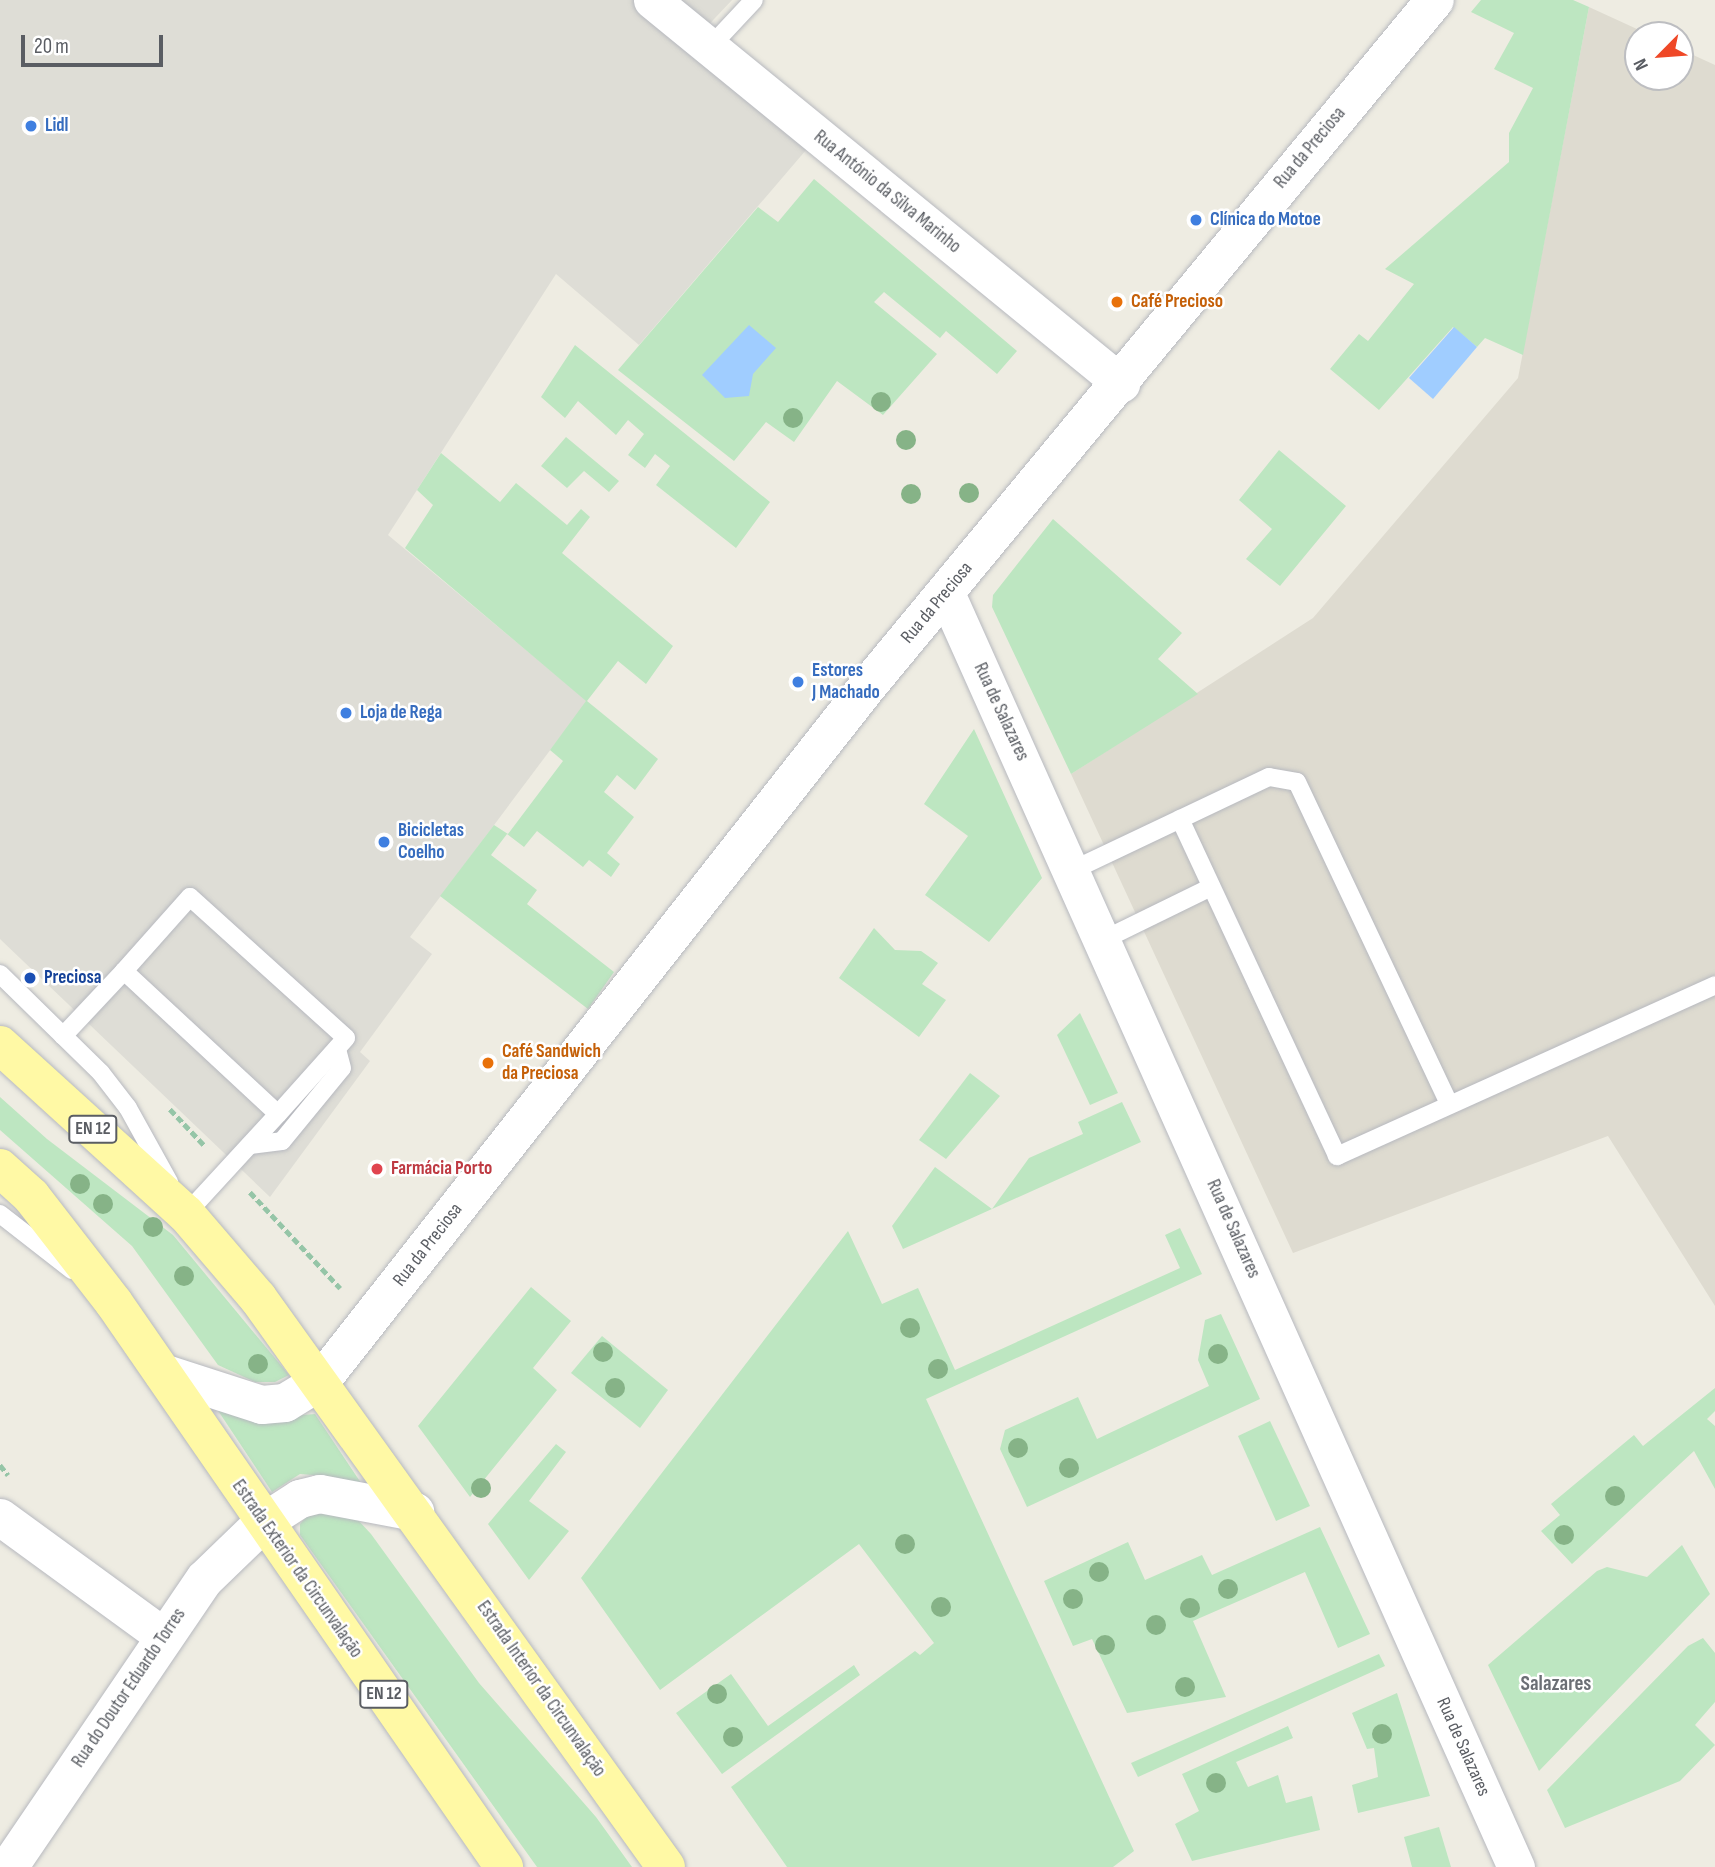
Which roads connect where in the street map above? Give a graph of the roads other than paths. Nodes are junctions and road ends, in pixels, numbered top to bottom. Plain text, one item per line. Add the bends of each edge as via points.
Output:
1 (652, 0) edge
2 (754, 0) edge
3 (1435, 0) edge
4 (710, 47) junction
5 (1121, 383) junction
6 (946, 593) junction
7 (1180, 819) junction
8 (1073, 870) junction
9 (1211, 887) junction
10 (1103, 940) junction
11 (124, 971) junction
12 (0, 974) edge
13 (1715, 985) edge
14 (63, 1036) junction
15 (0, 1045) edge
16 (337, 1049) junction
17 (1450, 1104) junction
18 (278, 1114) junction
19 (250, 1145) junction
20 (0, 1168) edge
21 (0, 1214) edge
22 (186, 1214) junction
23 (114, 1303) junction
24 (163, 1373) junction
25 (321, 1381) junction
26 (415, 1512) junction
27 (0, 1517) edge
28 (264, 1522) junction
29 (163, 1636) junction
30 (9, 1867) edge
31 (505, 1867) edge
32 (666, 1867) edge
33 (1516, 1867) edge

1 - 4 street, Rua António da Silva Marinho
2 - 4 lane
3 - 5 street, Rua da Preciosa
4 - 5 street, Rua António da Silva Marinho
5 - 6 street, Rua da Preciosa
6 - 8 street, Rua de Salazares
6 - 25 street, Rua da Preciosa
7 - 8 lane
7 - 9 lane
7 - 17 lane via 1269,777 1297,782
8 - 10 street, Rua de Salazares
9 - 10 lane
9 - 17 lane via 1337,1156
10 - 33 street, Rua de Salazares
11 - 14 lane
11 - 16 lane via 190,897 346,1038
11 - 18 lane
12 - 14 lane, Estrada Interior da Circunvalação
13 - 17 lane
14 - 22 lane, Estrada Interior da Circunvalação via 128,1108
15 - 22 main road, Estrada Interior da Circunvalação / EN 12
16 - 18 lane
16 - 19 lane via 342,1068 282,1141
18 - 19 lane
19 - 22 lane
20 - 23 main road, Estrada Exterior da Circunvalação / EN 12 via 31,1196
21 - 23 lane, Estrada Exterior da Circunvalação
22 - 25 main road, Estrada Interior da Circunvalação / EN 12
23 - 24 main road, Estrada Exterior da Circunvalação / EN 12
24 - 25 street via 262,1405 285,1403
24 - 28 main road, Estrada Exterior da Circunvalação / EN 12
25 - 26 main road, Estrada Interior da Circunvalação / EN 12
26 - 28 street via 320,1494 300,1499
26 - 32 main road, Estrada Interior da Circunvalação / EN 12
27 - 29 street
28 - 29 street, Rua do Doutor Eduardo Torres via 205,1579
28 - 31 main road, Estrada Exterior da Circunvalação / EN 12
29 - 30 street, Rua do Doutor Eduardo Torres

